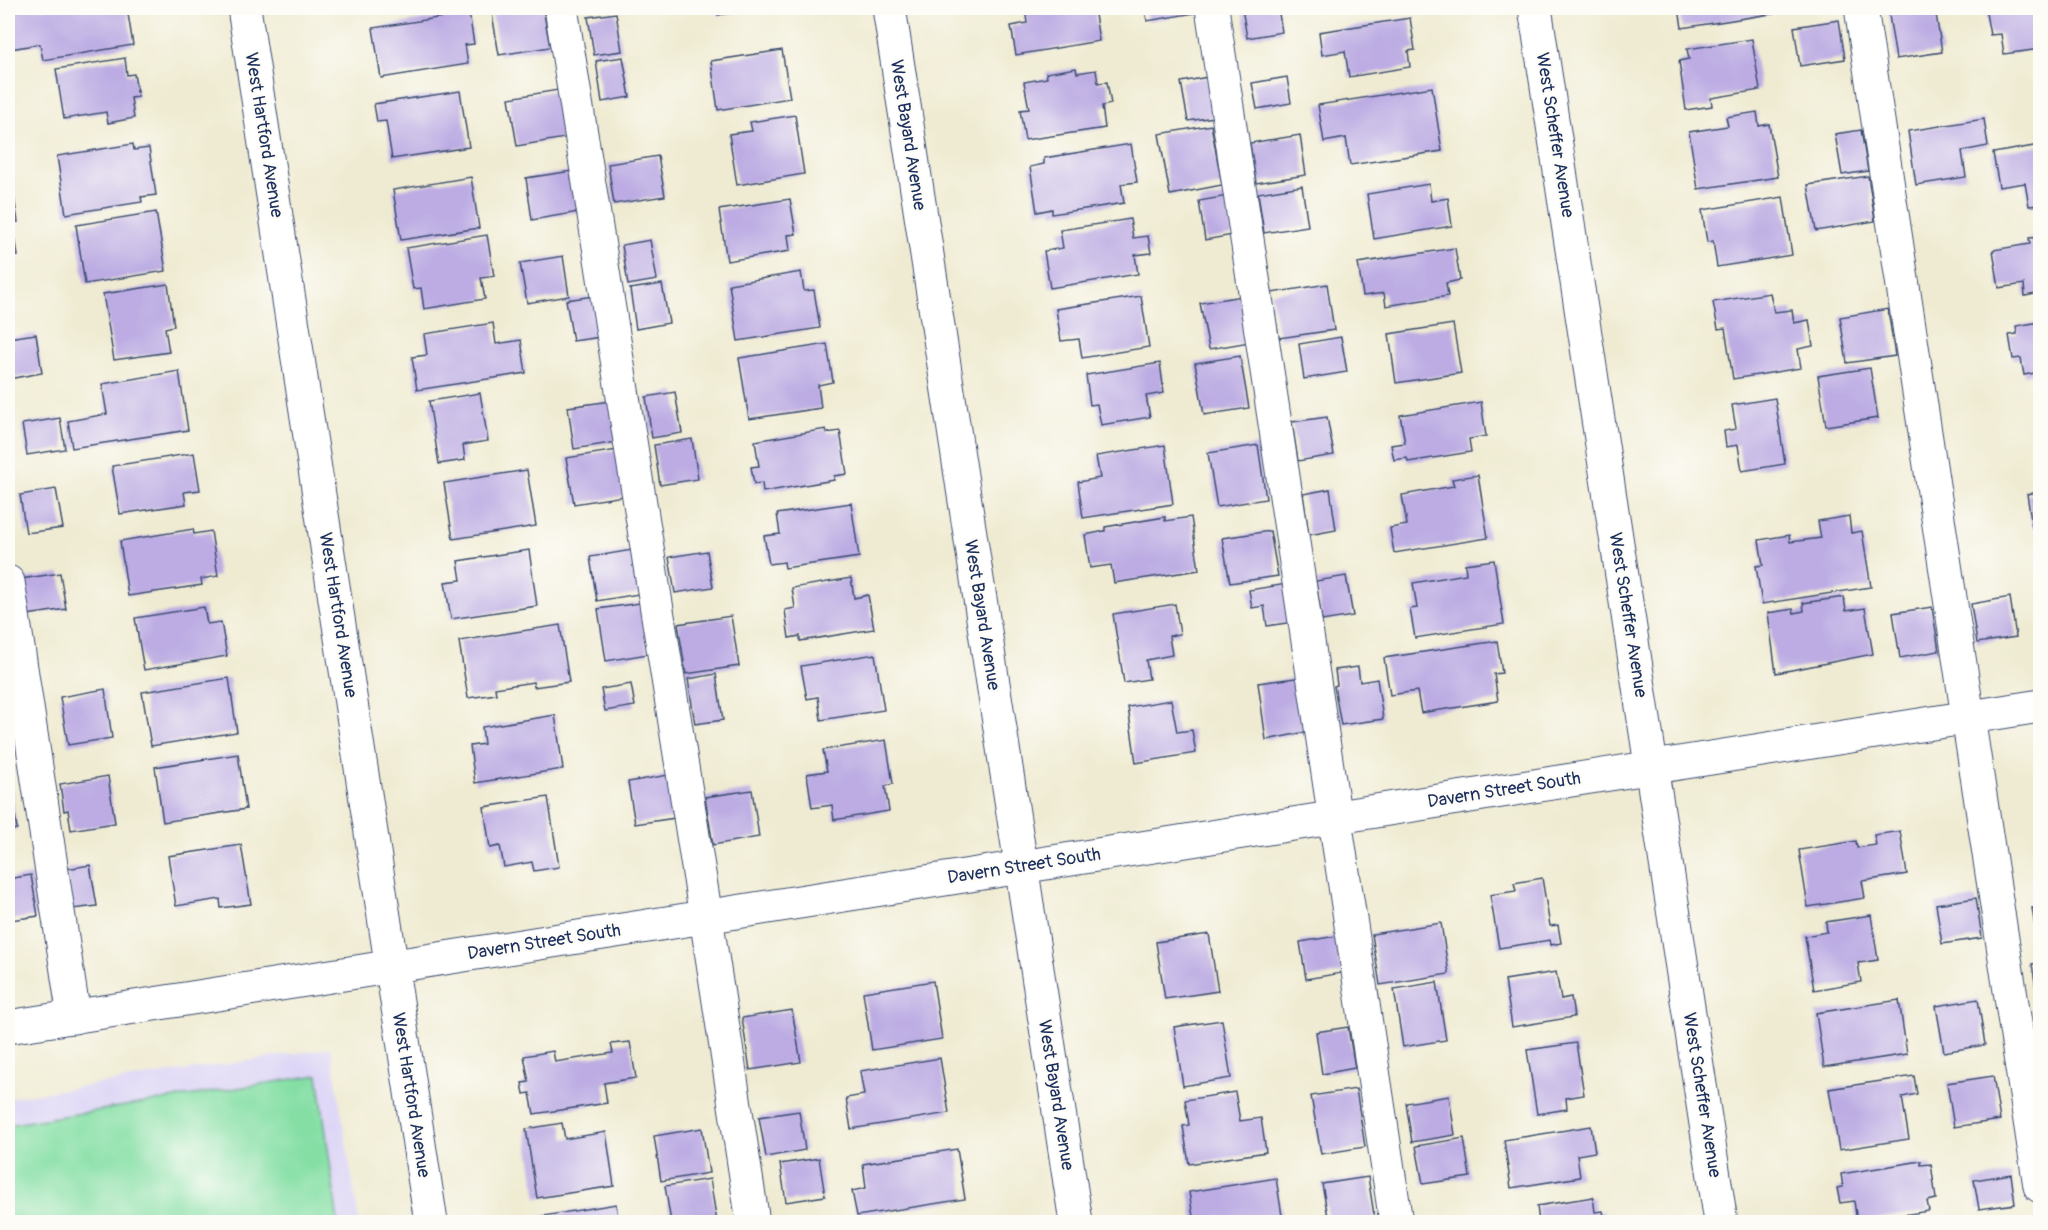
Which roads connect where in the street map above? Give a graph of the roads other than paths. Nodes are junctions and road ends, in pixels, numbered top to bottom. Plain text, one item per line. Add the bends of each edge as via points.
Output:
1 (244, 8) edge
2 (561, 8) edge
3 (889, 8) edge
4 (1212, 8) edge
5 (1535, 8) edge
6 (1861, 8) edge
7 (8, 582) edge
8 (2040, 706) edge
9 (1968, 717) junction
10 (1652, 767) junction
11 (1334, 817) junction
12 (1021, 867) junction
13 (706, 917) junction
14 (392, 966) junction
15 (74, 1017) junction
16 (8, 1027) edge
17 (2040, 1186) edge
18 (431, 1222) edge
19 (753, 1222) edge
20 (1076, 1222) edge
21 (1396, 1222) edge
22 (1721, 1222) edge

1 - 14 street, West Hartford Avenue
2 - 13 street
3 - 12 street, West Bayard Avenue
4 - 11 street
5 - 10 street, West Scheffer Avenue
6 - 9 street
7 - 15 street
8 - 9 street, Davern Street South
9 - 10 street, Davern Street South
9 - 17 street
10 - 11 street, Davern Street South
10 - 22 street, West Scheffer Avenue
11 - 12 street, Davern Street South
11 - 21 street
12 - 13 street, Davern Street South
12 - 20 street, West Bayard Avenue
13 - 14 street, Davern Street South
13 - 19 street
14 - 15 street, Davern Street South
14 - 18 street, West Hartford Avenue
15 - 16 street, Davern Street South

